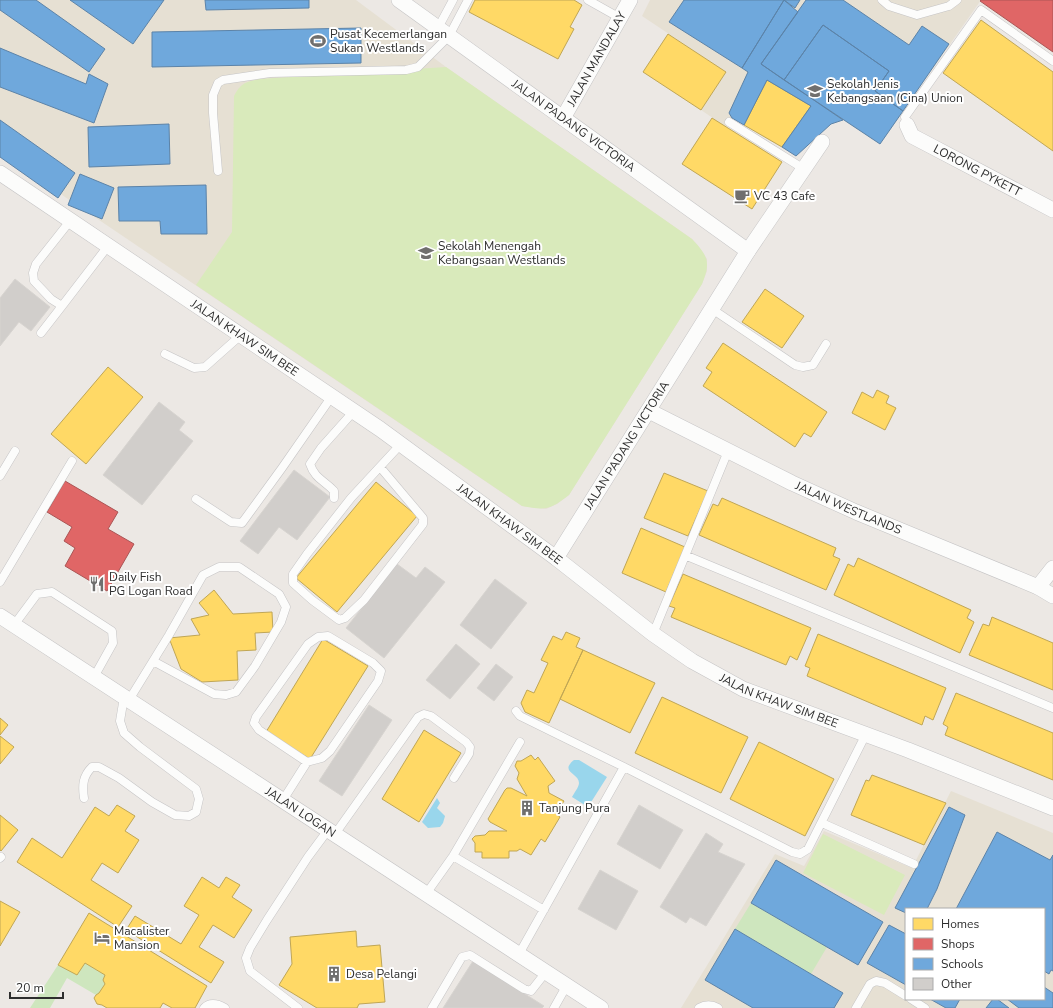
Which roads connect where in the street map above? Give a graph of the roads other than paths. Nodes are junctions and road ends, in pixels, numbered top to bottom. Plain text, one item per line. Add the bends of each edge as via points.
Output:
1 (399, 0) edge
2 (453, 0) edge
3 (468, 0) edge
4 (588, 0) edge
5 (630, 0) edge
6 (882, 0) edge
7 (956, 0) edge
8 (620, 18) junction
9 (444, 32) junction
10 (1053, 61) edge
11 (563, 118) junction
12 (729, 122) dead end
13 (907, 126) joint
14 (822, 142) dead end
15 (804, 169) junction
16 (218, 171) dead end
17 (0, 173) edge
18 (1053, 210) edge
19 (70, 220) junction
20 (108, 246) junction
21 (748, 251) junction
22 (62, 306) junction
23 (712, 309) junction
24 (41, 333) dead end
25 (241, 335) junction
26 (826, 344) dead end
27 (165, 354) dead end
28 (332, 396) junction
29 (354, 411) junction
30 (649, 411) junction
31 (400, 444) junction
32 (15, 451) dead end
33 (728, 451) junction
34 (72, 461) dead end
35 (380, 467) junction
36 (0, 476) edge
37 (334, 498) dead end
38 (196, 499) dead end
39 (687, 556) junction
40 (556, 558) junction
41 (1053, 568) edge
42 (0, 582) edge
43 (1038, 587) junction
44 (1053, 596) edge
45 (0, 616) edge
46 (14, 625) junction
47 (653, 634) junction
48 (153, 661) junction
49 (94, 677) junction
50 (127, 698) junction
51 (1053, 708) edge
52 (516, 711) dead end
53 (866, 734) junction
54 (520, 742) dead end
55 (307, 762) junction
56 (624, 767) junction
57 (454, 778) dead end
58 (84, 798) dead end
59 (283, 800) junction
60 (1053, 808) edge
61 (822, 823) junction
62 (331, 832) junction
63 (454, 856) junction
64 (914, 864) dead end
65 (426, 894) junction
66 (544, 910) junction
67 (519, 954) junction
68 (546, 972) junction
69 (567, 985) junction
70 (905, 995) edge
71 (913, 1000) edge
72 (204, 1008) edge
73 (225, 1008) edge
74 (298, 1008) edge
75 (432, 1008) edge
76 (554, 1008) edge
77 (602, 1008) edge
78 (699, 1008) edge
79 (718, 1008) edge
80 (856, 1008) edge
81 (925, 1008) edge

1 - 9 street, JALAN PADANG VICTORIA
2 - 9 lane
3 - 9 lane
4 - 8 lane
5 - 8 street, JALAN MANDALAY
6 - 7 lane via 889,6 917,15 949,6
8 - 11 street, JALAN MANDALAY
9 - 11 street, JALAN PADANG VICTORIA
9 - 16 lane via 418,67 406,70 270,73 223,80 218,83 213,95
10 - 13 lane via 981,10 905,117
11 - 21 street, JALAN PADANG VICTORIA
12 - 15 lane
13 - 18 street, LORONG PYKETT via 912,136
14 - 15 street, JALAN PADANG VICTORIA
15 - 21 street, JALAN PADANG VICTORIA
17 - 19 street, JALAN KHAW SIM BEE
19 - 20 street, JALAN KHAW SIM BEE
19 - 22 lane via 36,264 33,273 34,281 51,299
20 - 22 lane
20 - 25 street, JALAN KHAW SIM BEE
21 - 23 street, JALAN PADANG VICTORIA
22 - 24 lane
23 - 26 lane via 794,365 813,365
23 - 30 street, JALAN PADANG VICTORIA
25 - 27 lane via 205,367 194,368
25 - 28 street, JALAN KHAW SIM BEE
28 - 29 street, JALAN KHAW SIM BEE
28 - 38 lane via 242,523 231,522
29 - 31 street, JALAN KHAW SIM BEE
29 - 37 lane via 310,464 320,480 334,491
30 - 33 street, JALAN WESTLANDS
30 - 40 street, JALAN PADANG VICTORIA
31 - 35 lane
31 - 40 street, JALAN KHAW SIM BEE
32 - 36 lane
33 - 39 lane
33 - 43 street, JALAN WESTLANDS via 856,512
34 - 42 lane
35 - 35 lane via 351,498 293,574 293,582 338,620 345,618 364,600 424,524 423,518
39 - 47 lane
39 - 51 lane
40 - 47 street, JALAN KHAW SIM BEE
41 - 43 street
43 - 44 street, JALAN WESTLANDS
45 - 46 street, JALAN LOGAN
46 - 49 street, JALAN LOGAN
46 - 49 lane via 37,594 52,592 82,610 112,631 113,643
47 - 53 street, JALAN KHAW SIM BEE via 692,661 743,689
48 - 48 lane via 203,575 219,567 239,567 279,594 286,608 281,622 236,692 226,695 214,694
48 - 50 lane
49 - 50 street, JALAN LOGAN
50 - 58 lane via 120,721 124,733 196,789 199,799 196,812 189,816 175,815 99,767 92,767 87,773 82,786
50 - 59 street, JALAN LOGAN
52 - 56 lane via 520,716
53 - 60 street, JALAN KHAW SIM BEE
53 - 61 lane
54 - 63 lane
55 - 55 lane via 258,730 254,723 308,644 318,636 328,636 373,663 381,671 378,681 330,751 322,758
55 - 59 lane
56 - 61 lane via 792,852 800,854 808,849
56 - 66 lane
57 - 62 lane via 469,754 470,747 431,716 424,714 418,717
59 - 62 street, JALAN LOGAN
61 - 64 lane
62 - 65 street, JALAN LOGAN
62 - 74 lane via 308,857 246,958 250,971
63 - 65 lane
63 - 66 lane
65 - 67 street, JALAN LOGAN
66 - 67 lane
67 - 68 street, JALAN LOGAN
68 - 69 street, JALAN LOGAN
68 - 75 lane via 531,991 470,954 462,957
69 - 76 lane
69 - 77 street, JALAN LOGAN
70 - 80 lane via 885,983 876,981 870,984
71 - 81 lane
72 - 73 lane via 211,1004 219,1004
78 - 79 lane via 706,1005

